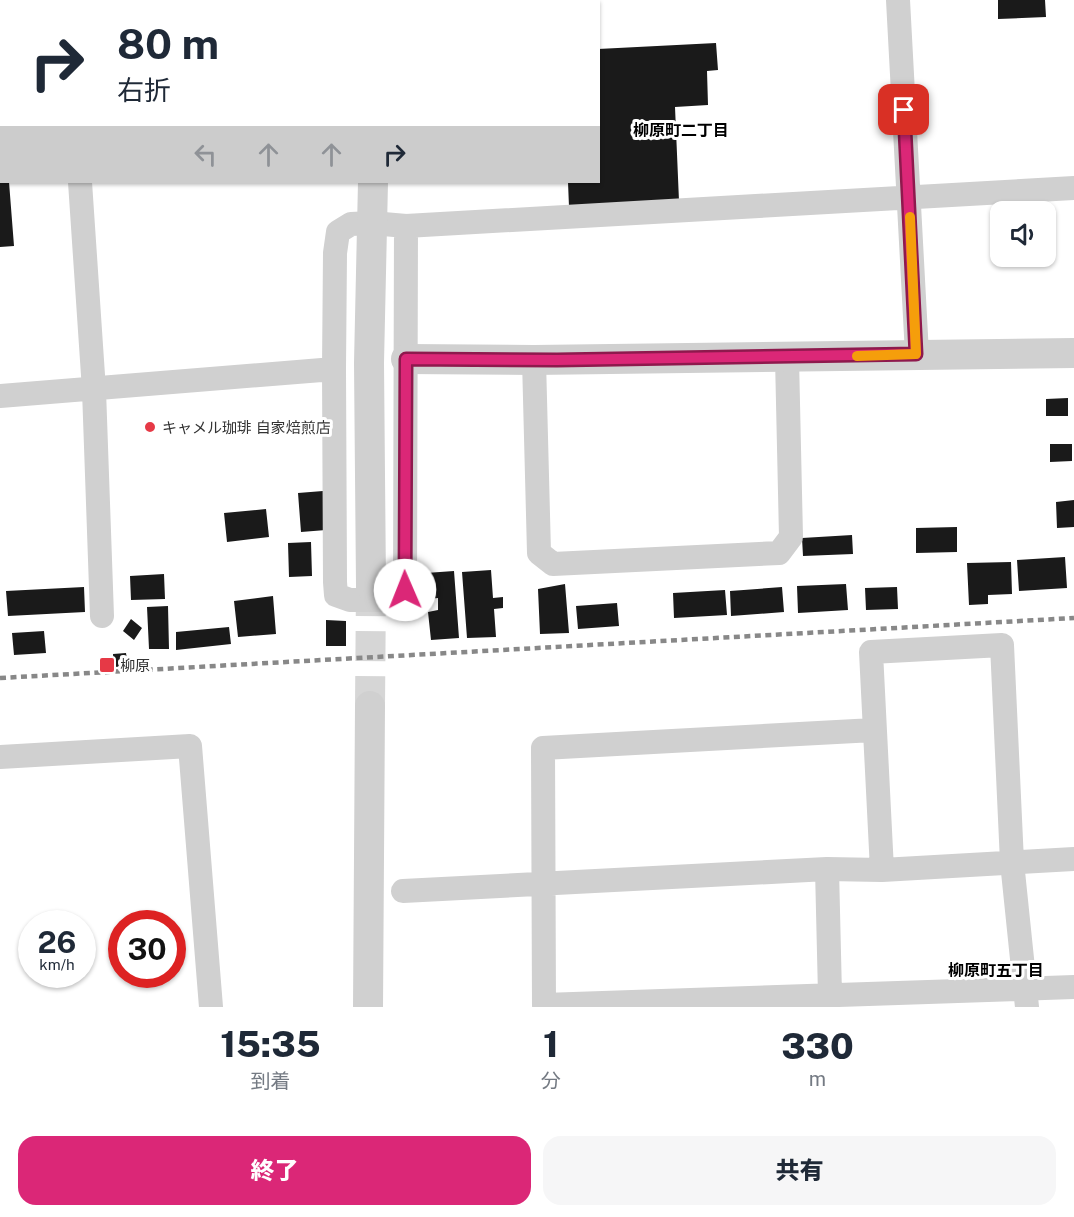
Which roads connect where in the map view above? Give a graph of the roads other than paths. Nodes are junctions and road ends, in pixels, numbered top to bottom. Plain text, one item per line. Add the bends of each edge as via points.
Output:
1 (898, 0) edge
2 (80, 183) edge
3 (373, 183) edge
4 (1074, 189) edge
5 (909, 197) junction
6 (372, 223) junction
7 (406, 225) junction
8 (1074, 353) edge
9 (916, 354) junction
10 (787, 358) junction
11 (406, 359) junction
12 (534, 360) junction
13 (334, 369) junction
14 (94, 390) junction
15 (0, 396) edge
16 (371, 586) tunnel mouth
17 (102, 616) dead end
18 (370, 706) tunnel mouth
19 (874, 730) junction
20 (0, 757) edge
21 (1074, 859) edge
22 (1012, 862) junction
23 (827, 869) junction
24 (882, 870) junction
25 (543, 883) junction
26 (403, 891) dead end
27 (1074, 987) edge
28 (830, 995) junction
29 (1026, 998) edge
30 (695, 1003) edge
31 (211, 1007) edge
32 (368, 1007) edge

1 - 5 street
2 - 14 street
3 - 6 street
4 - 5 street
5 - 7 street
5 - 9 street
6 - 7 street
6 - 13 street via 351,224 338,232
6 - 16 street
7 - 11 street
8 - 9 street
9 - 10 street
10 - 12 street
10 - 12 street via 791,537 779,553 553,564 539,553
11 - 12 street
11 - 13 street via 405,590 394,600 336,596
13 - 14 street
14 - 15 street
14 - 17 street
18 - 32 street
19 - 22 street via 871,652 1002,645
19 - 24 street
19 - 25 street via 543,748
20 - 31 street via 190,746
21 - 22 street
22 - 24 street
22 - 29 street
23 - 24 street
23 - 25 street
23 - 28 street
25 - 26 street
25 - 30 street via 544,1005
27 - 29 street
28 - 29 street
28 - 30 street

